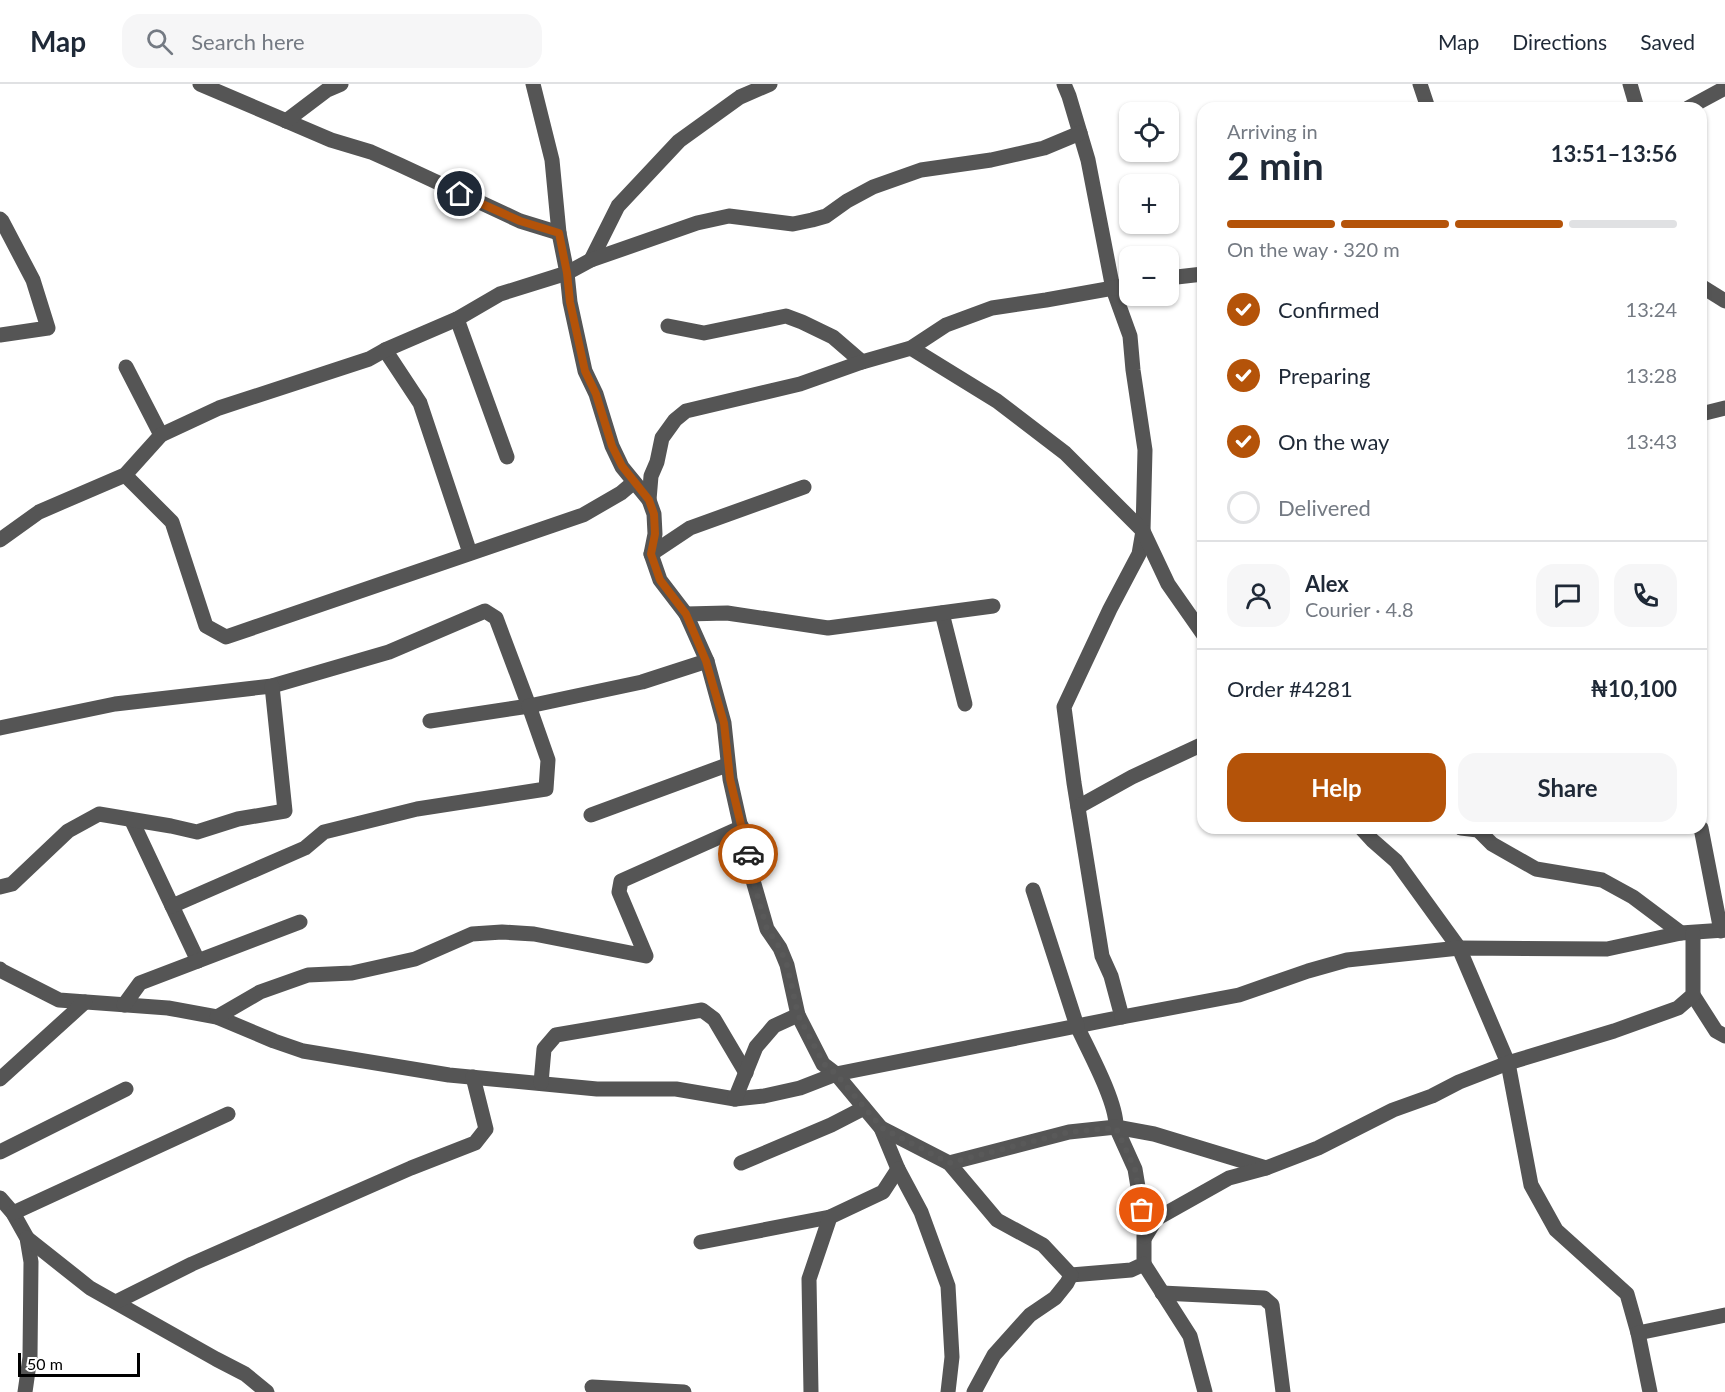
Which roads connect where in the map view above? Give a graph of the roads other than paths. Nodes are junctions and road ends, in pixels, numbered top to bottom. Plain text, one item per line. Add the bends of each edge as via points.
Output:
1 (200, 84) edge
2 (341, 84) edge
3 (533, 84) edge
4 (770, 84) edge
5 (1064, 84) edge
6 (1420, 84) edge
7 (1630, 84) edge
8 (1725, 88) edge
9 (1426, 102) edge
10 (1635, 102) edge
11 (1699, 102) edge
12 (286, 122) junction
13 (1080, 133) junction
14 (0, 219) edge
15 (559, 233) junction
16 (591, 260) junction
17 (567, 273) junction
18 (1197, 275) edge
19 (1179, 277) edge
20 (1119, 288) edge
21 (1113, 289) junction
22 (1707, 290) edge
23 (1725, 301) edge
24 (457, 319) junction
25 (668, 326) dead end
26 (0, 335) edge
27 (911, 348) junction
28 (385, 350) junction
29 (862, 362) junction
30 (126, 367) dead end
31 (1725, 408) edge
32 (1707, 412) edge
33 (161, 435) junction
34 (507, 457) dead end
35 (125, 475) junction
36 (634, 482) junction
37 (804, 487) dead end
38 (649, 500) junction
39 (1143, 531) junction
40 (0, 540) edge
41 (470, 553) junction
42 (651, 554) junction
43 (993, 606) dead end
44 (942, 613) junction
45 (686, 614) junction
46 (1197, 625) edge
47 (706, 661) junction
48 (272, 686) junction
49 (965, 704) dead end
50 (529, 706) junction
51 (430, 721) dead end
52 (0, 728) edge
53 (1197, 747) edge
54 (727, 765) junction
55 (1078, 807) junction
56 (591, 814) dead end
57 (132, 821) junction
58 (742, 827) junction
59 (1366, 834) edge
60 (1482, 834) edge
61 (1702, 834) edge
62 (0, 887) edge
63 (1033, 890) dead end
64 (172, 906) junction
65 (300, 922) dead end
66 (1723, 931) edge
67 (1687, 933) junction
68 (1459, 948) junction
69 (198, 961) junction
70 (0, 969) edge
71 (1693, 995) junction
72 (85, 1002) junction
73 (124, 1005) junction
74 (798, 1015) junction
75 (217, 1017) junction
76 (1122, 1017) junction
77 (1077, 1026) junction
78 (1725, 1036) edge
79 (1508, 1063) junction
80 (746, 1073) junction
81 (836, 1074) junction
82 (472, 1077) junction
83 (0, 1078) edge
84 (541, 1083) junction
85 (126, 1089) dead end
86 (735, 1099) junction
87 (864, 1108) junction
88 (228, 1114) dead end
89 (882, 1128) junction
90 (1116, 1128) junction
91 (0, 1152) edge
92 (741, 1163) dead end
93 (949, 1163) junction
94 (1266, 1168) junction
95 (898, 1169) junction
96 (0, 1198) edge
97 (13, 1213) junction
98 (830, 1217) junction
99 (1144, 1237) junction
100 (27, 1238) junction
101 (701, 1242) dead end
102 (1144, 1264) junction
103 (1071, 1275) junction
104 (1162, 1293) junction
105 (116, 1302) junction
106 (1725, 1316) edge
107 (1638, 1333) junction
108 (592, 1387) dead end
109 (26, 1392) edge
110 (267, 1392) edge
111 (684, 1392) edge
112 (811, 1392) edge
113 (948, 1392) edge
114 (974, 1392) edge
115 (1205, 1392) edge
116 (1283, 1392) edge
117 (1650, 1392) edge

1 - 12 street
2 - 12 street via 327,90
3 - 15 street via 552,160
4 - 16 street via 740,97 679,141 618,206
5 - 13 street
6 - 9 street
7 - 10 street
8 - 11 street
12 - 15 street via 371,152 520,221
13 - 16 street via 1044,148 921,170 873,187 826,216 812,220 793,224 729,216 697,223
13 - 21 street
14 - 26 street via 33,280 48,328
15 - 17 street
16 - 17 street
17 - 24 street via 500,294
17 - 36 street via 585,371 612,446
18 - 19 street
20 - 21 street
21 - 27 street via 992,308 946,325
21 - 39 street via 1130,336 1145,450
22 - 23 street
24 - 28 street
24 - 34 street
25 - 29 street via 704,333 786,316 833,337
27 - 29 street
27 - 39 street via 997,401 1041,434
28 - 33 street via 369,359 219,408
28 - 41 street via 420,403
29 - 38 street via 801,384 686,411 662,438
30 - 33 street
31 - 32 street
33 - 35 street
35 - 40 street via 39,512
35 - 41 street via 172,522 206,626 226,638
36 - 38 street
36 - 41 street via 583,514
37 - 42 street via 690,528
38 - 42 street via 655,524
39 - 46 street via 1168,584
39 - 55 street via 1139,554 1064,707
42 - 45 street via 660,580
43 - 44 street
44 - 45 street via 828,628 727,613
44 - 49 street
45 - 47 street
47 - 50 street via 642,682
47 - 54 street via 724,723
48 - 50 street via 389,652 485,612 496,618
48 - 52 street via 115,704
48 - 57 street via 285,811 238,819 197,832
50 - 51 street
50 - 64 street via 548,760 546,789 417,809 324,832 304,848
53 - 55 street
54 - 56 street
54 - 58 street
55 - 76 street via 1102,956
57 - 62 street via 99,814 68,831 12,884
57 - 64 street
58 - 74 street via 767,929 787,965
58 - 75 street via 621,881 619,892 646,956 534,934 472,934 415,959 352,973 308,975 260,992
59 - 68 street via 1396,861
60 - 67 street via 1536,869 1602,880
61 - 66 street
63 - 77 street
64 - 69 street
65 - 69 street
66 - 67 street
67 - 68 street via 1607,949
67 - 71 street
68 - 76 street via 1347,960 1239,995
68 - 79 street
69 - 73 street via 140,983
70 - 72 street via 59,1000
71 - 78 street via 1716,1030
71 - 79 street via 1678,1008
72 - 73 street
72 - 83 street
73 - 75 street
74 - 80 street via 774,1026 756,1047
74 - 81 street via 824,1064
75 - 82 street via 303,1051
76 - 77 street
77 - 81 street
77 - 90 street via 1102,1079 1117,1120
79 - 94 street
79 - 107 street via 1531,1185 1556,1230 1627,1294
80 - 84 street via 714,1019 702,1010 556,1035 544,1049
80 - 86 street
81 - 86 street via 800,1088
81 - 87 street
82 - 84 street
82 - 105 street via 486,1129 475,1143 192,1264
84 - 86 street via 597,1089 676,1089
85 - 91 street
87 - 89 street
87 - 92 street
88 - 97 street
89 - 93 street
89 - 95 street
90 - 93 street via 1069,1132
90 - 94 street via 1154,1134
90 - 99 street via 1135,1169
93 - 103 street via 997,1220 1043,1245
94 - 99 street via 1229,1178 1182,1204 1156,1219
95 - 98 street via 883,1192
95 - 113 street via 921,1212 948,1286 952,1357
96 - 97 street
97 - 100 street
98 - 101 street
98 - 112 street via 809,1279
99 - 102 street
100 - 105 street via 90,1288
100 - 109 street via 32,1310
102 - 103 street via 1131,1270
102 - 104 street
103 - 114 street via 1054,1298 1030,1315 994,1355
104 - 115 street via 1190,1336
104 - 116 street via 1264,1298 1272,1305
105 - 110 street via 245,1374
106 - 107 street
107 - 117 street
108 - 111 street

